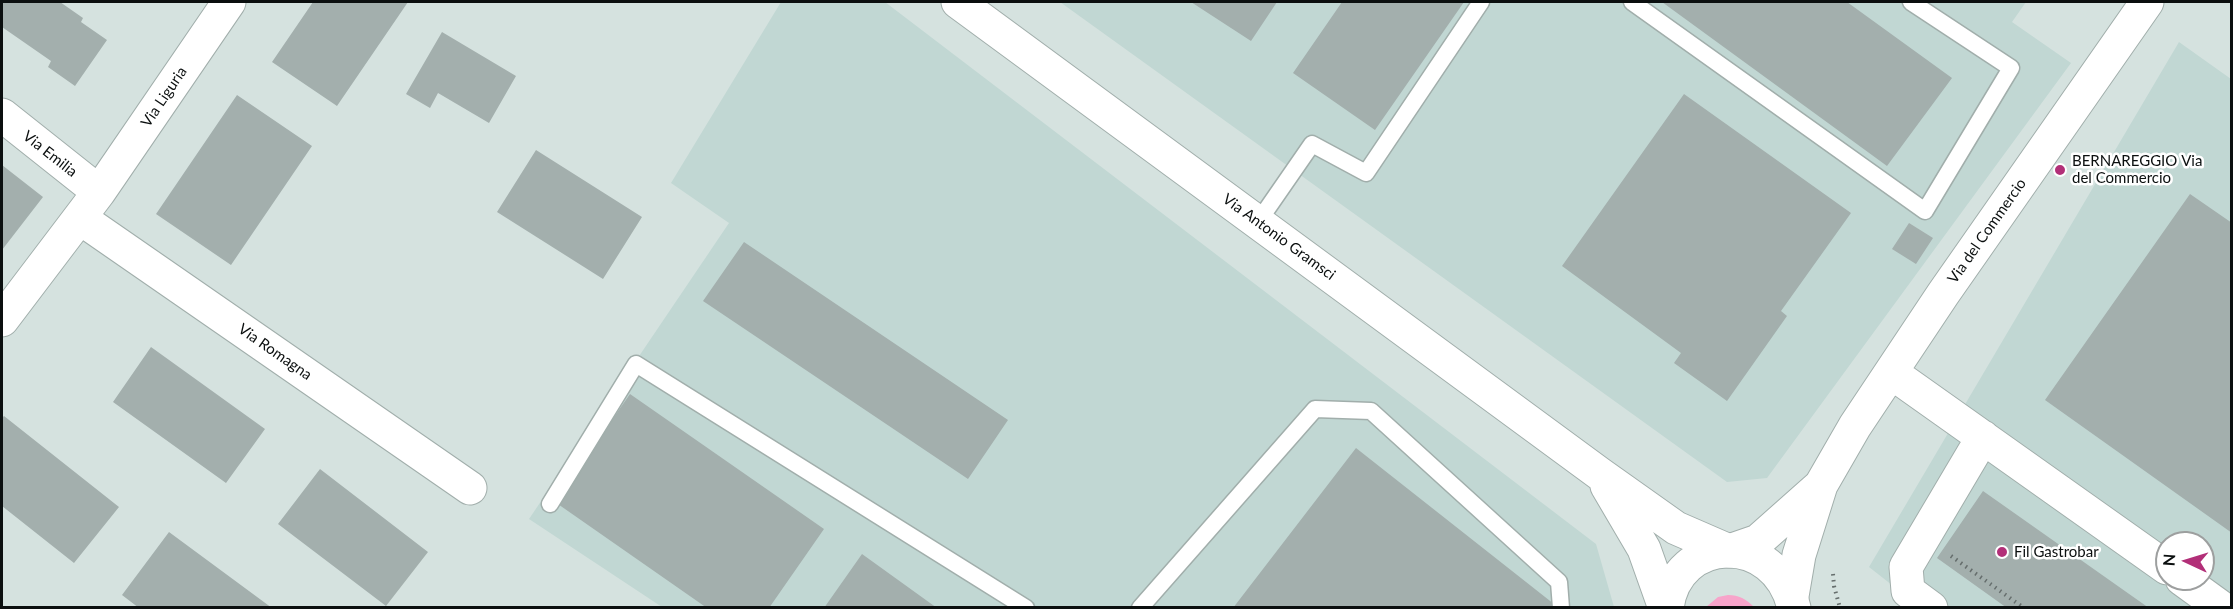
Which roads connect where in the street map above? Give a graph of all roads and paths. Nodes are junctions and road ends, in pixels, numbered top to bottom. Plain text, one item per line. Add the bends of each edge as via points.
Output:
1 (229, 2) edge
2 (958, 2) edge
3 (1481, 2) edge
4 (1632, 2) edge
5 (1911, 2) edge
6 (2147, 2) edge
7 (2, 115) edge
8 (89, 205) junction
9 (1258, 222) junction
10 (2, 320) edge
11 (1892, 373) junction
12 (1983, 437) junction
13 (1600, 474) junction
14 (1821, 485) junction
15 (470, 488) dead end
16 (550, 504) dead end
17 (1942, 550) dead end
18 (1729, 551) junction
19 (2155, 559) edge
20 (2199, 591) edge
21 (1795, 604) edge
22 (1026, 608) edge
23 (1140, 608) edge
24 (1561, 608) edge
25 (1666, 608) edge
26 (1931, 608) edge
27 (2024, 608) edge
28 (2222, 608) edge

1 - 8 street, Via Liguria
2 - 9 street, Via Antonio Gramsci
3 - 9 lane via 1366,173 1312,144
4 - 5 lane via 1925,210 2011,68
6 - 11 street, Via del Commercio
7 - 8 street, Via Emilia
8 - 10 street
8 - 15 street, Via Romagna
9 - 13 street, Via Antonio Gramsci
11 - 12 street
11 - 14 street, Via del Commercio
12 - 19 street
12 - 26 street via 1906,567 1908,591
13 - 18 street, Via Antonio Gramsci via 1676,528
13 - 25 street, Via Antonio Gramsci via 1644,549
14 - 18 street, Via del Commercio via 1758,541
14 - 21 street, Via del Commercio via 1799,555
16 - 22 lane via 636,364
17 - 27 path
18 - 21 street, Via Antonio Gramsci via 1768,563 1781,575
18 - 25 street, Via del Commercio via 1707,555 1684,571 1671,590
20 - 28 street
23 - 24 lane via 1315,409 1371,411 1559,582

